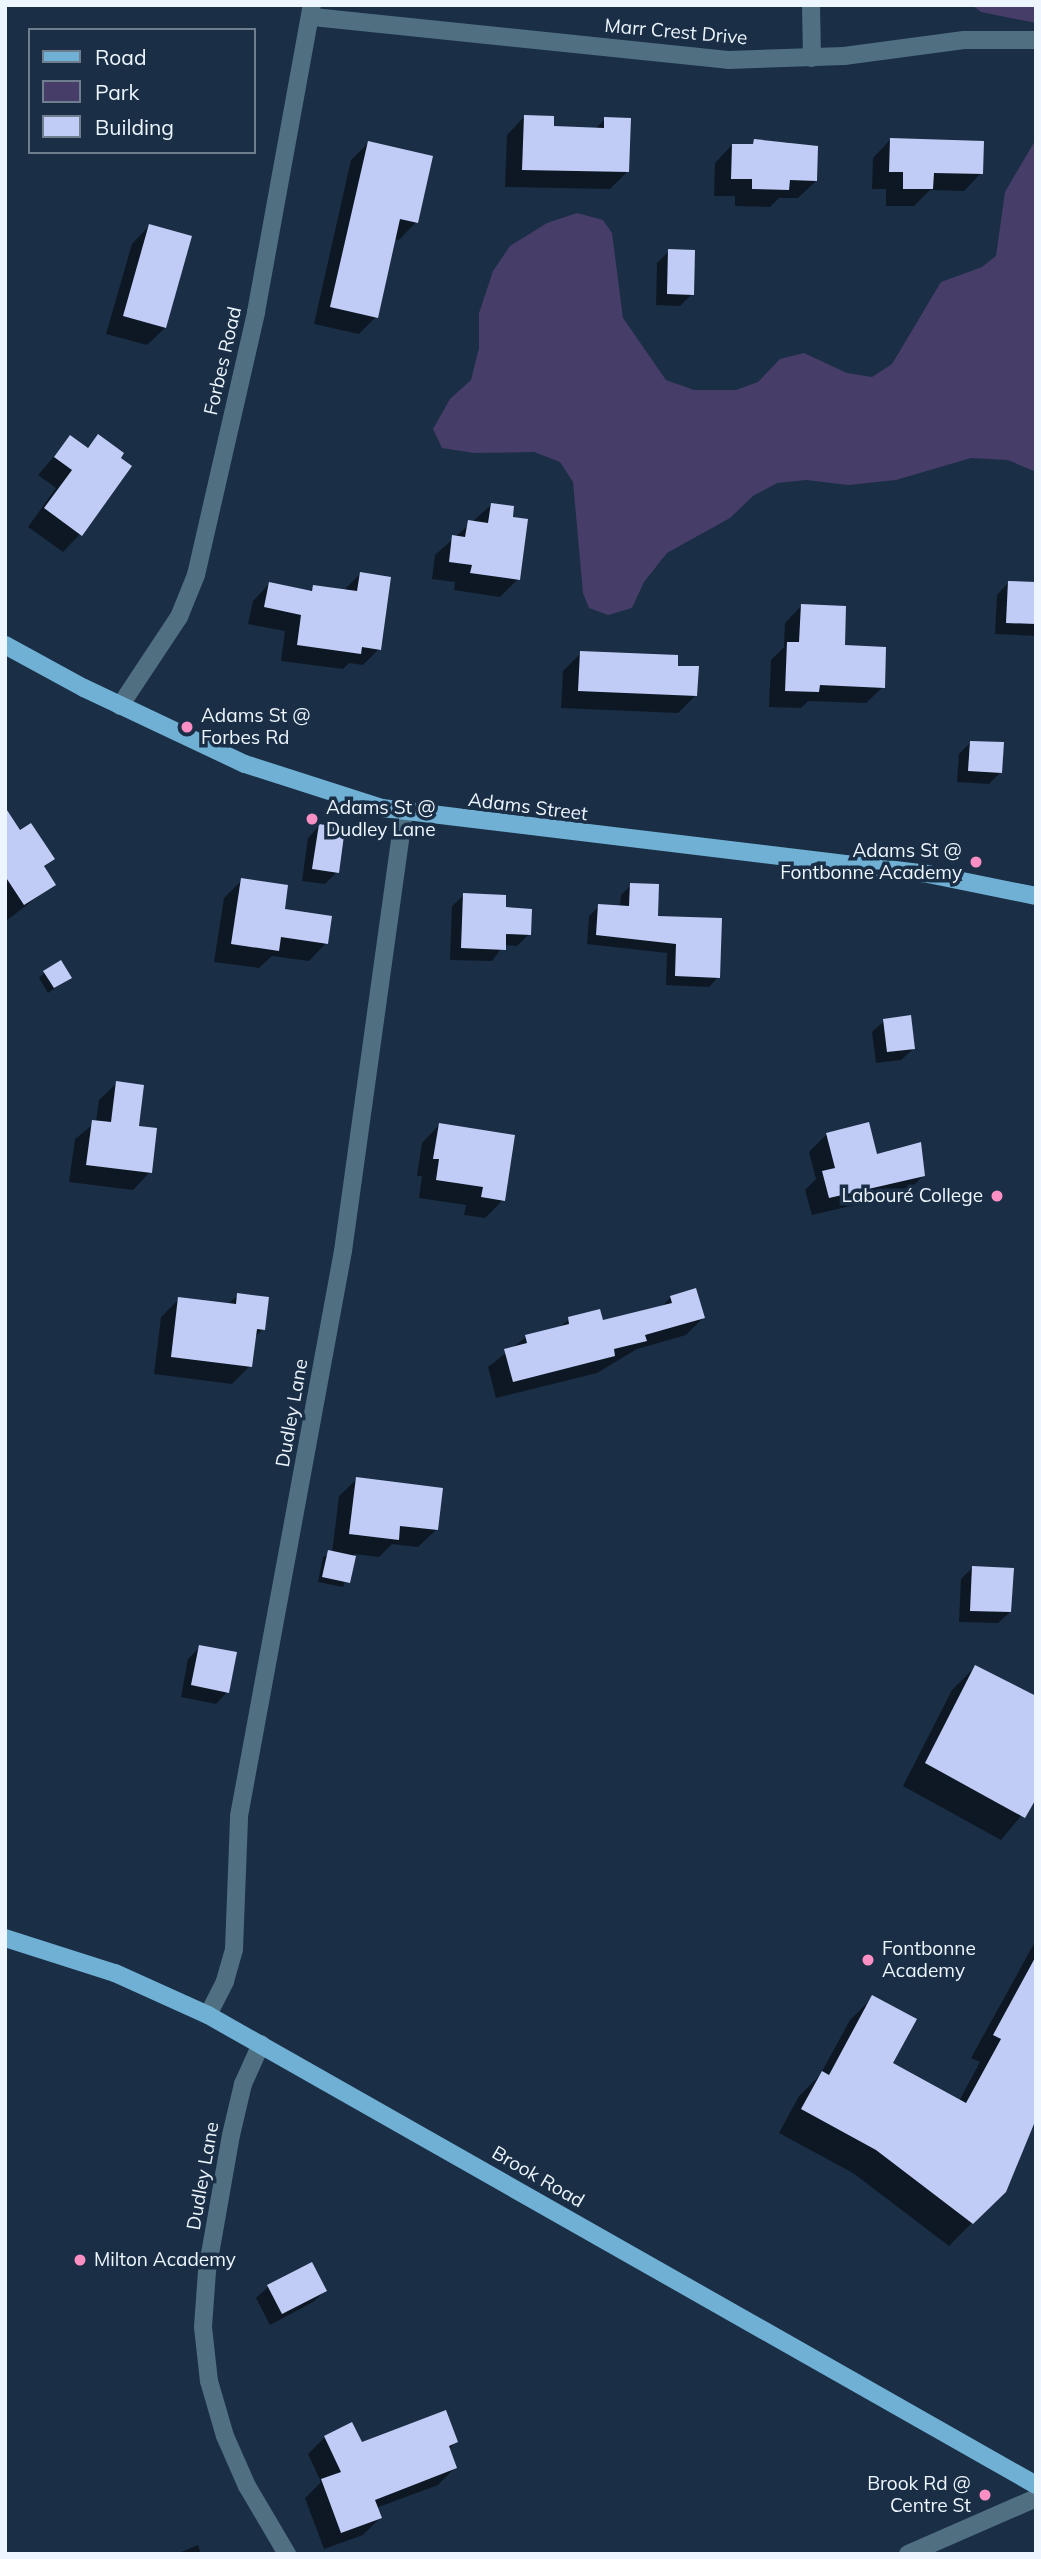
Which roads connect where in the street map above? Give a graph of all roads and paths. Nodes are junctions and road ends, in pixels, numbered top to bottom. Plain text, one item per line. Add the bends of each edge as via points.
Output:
1 (811, 5) edge
2 (312, 11) edge
3 (1036, 40) edge
4 (812, 58) junction
5 (5, 646) edge
6 (120, 706) junction
7 (404, 812) junction
8 (1036, 896) edge
9 (5, 1938) edge
10 (208, 2015) junction
11 (261, 2044) junction
12 (1036, 2485) edge
13 (1036, 2498) edge
14 (287, 2554) edge
15 (908, 2554) edge

1 - 4 street
2 - 4 street, Marr Crest Drive via 700,58
2 - 6 street, Forbes Road via 256,312 196,575 173,626
3 - 4 street, Marr Crest Drive via 964,40
5 - 6 main road, Adams Street
6 - 7 main road, Adams Street via 283,778
7 - 8 main road, Adams Street via 928,874
7 - 10 street, Dudley Lane via 346,1229 239,1816 234,1949
9 - 10 main road, Brook Road via 116,1973
10 - 11 main road, Brook Road
11 - 12 main road, Brook Road
11 - 14 street, Dudley Lane via 243,2084 231,2135 207,2271 203,2327 209,2381 225,2436 247,2486
13 - 15 street

